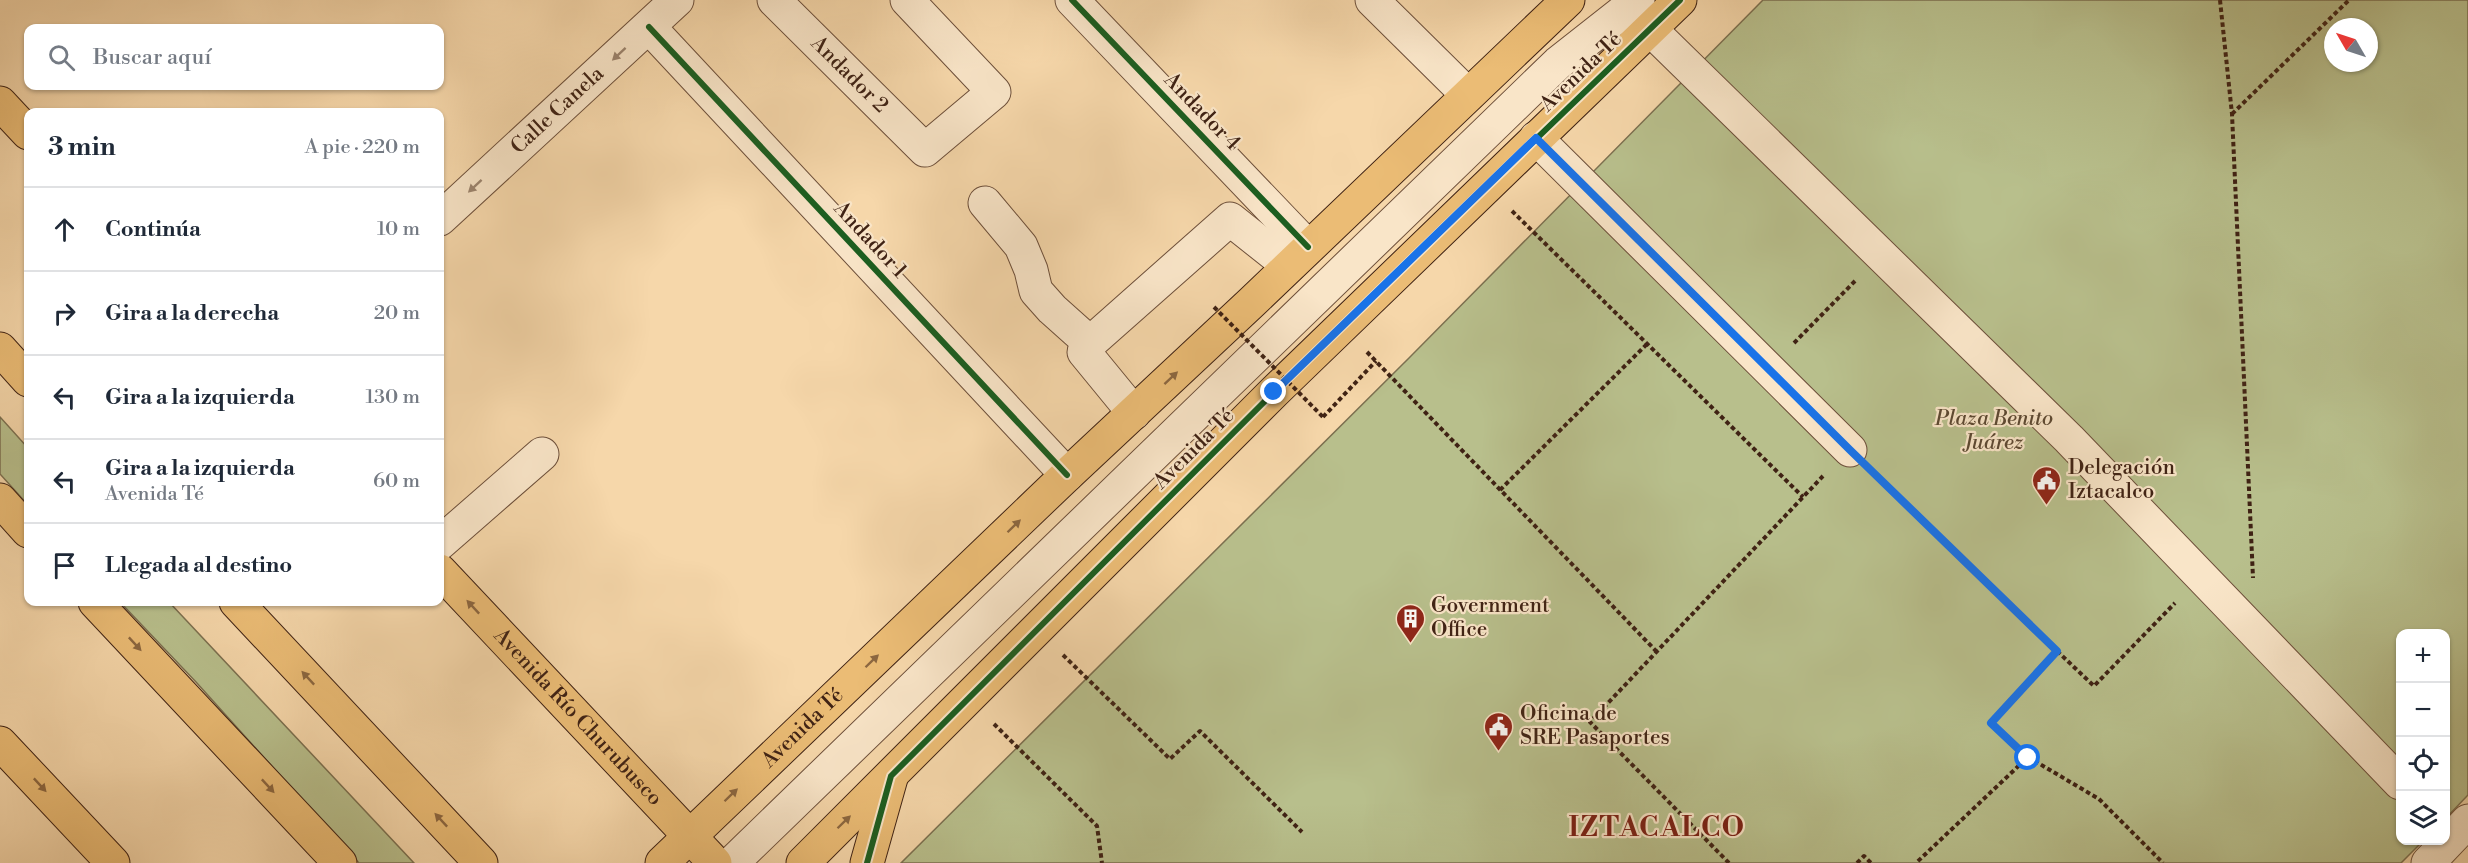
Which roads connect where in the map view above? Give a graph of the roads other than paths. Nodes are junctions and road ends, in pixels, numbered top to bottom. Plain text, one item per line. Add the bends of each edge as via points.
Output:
1 (677, 0) edge
2 (774, 0) edge
3 (907, 0) edge
4 (1072, 0) edge
5 (1372, 0) edge
6 (1568, 0) edge
7 (1610, 0) edge
8 (1680, 0) edge
9 (1644, 15) edge
10 (649, 27) junction
11 (1558, 63) junction
12 (1468, 95) junction
13 (0, 103) edge
14 (24, 129) edge
15 (1536, 138) junction
16 (985, 204) dead end
17 (444, 215) edge
18 (1298, 256) junction
19 (1090, 344) junction
20 (0, 349) edge
21 (24, 376) edge
22 (1134, 413) junction
23 (1850, 450) road end
24 (542, 454) dead end
25 (1067, 475) junction
26 (0, 500) edge
27 (24, 527) edge
28 (444, 540) edge
29 (444, 575) edge
30 (99, 606) edge
31 (240, 606) edge
32 (0, 743) edge
33 (891, 776) junction
34 (2396, 779) edge
35 (2455, 829) edge
36 (689, 836) junction
37 (113, 863) edge
38 (340, 863) edge
39 (481, 863) edge
40 (662, 863) edge
41 (715, 863) edge
42 (732, 863) edge
43 (803, 863) edge
44 (867, 863) edge
45 (2428, 863) edge

1 - 10 street, Calle Canela
2 - 3 street, Andador 2 via 925,150 994,92
4 - 18 street, Andador 4
5 - 12 street
6 - 12 main road, Avenida Té
7 - 11 street
8 - 9 main road, Avenida Té
9 - 11 street
9 - 15 main road, Avenida Té
9 - 34 street via 1880,255 2069,439
10 -> 17 street, Calle Canela
10 - 25 street, Andador 1
11 - 42 street
12 - 18 main road, Avenida Té
13 - 14 main road
15 - 23 street
15 - 33 main road, Avenida Té via 1274,392
16 - 19 street via 1021,246 1036,291
18 - 19 street via 1230,219
22 -> 18 main road, Avenida Té
19 - 22 street via 1084,351
20 - 21 main road
22 - 25 main road, Avenida Té
24 - 28 street
36 -> 25 main road, Avenida Té
26 - 27 main road
36 -> 29 main road, Avenida Río Churubusco
30 -> 38 main road
39 -> 31 main road
32 -> 37 main road
43 -> 33 main road, Avenida Té
33 - 44 main road
35 - 45 street
36 - 40 main road, Avenida Té
36 - 41 main road, Avenida Río Churubusco

